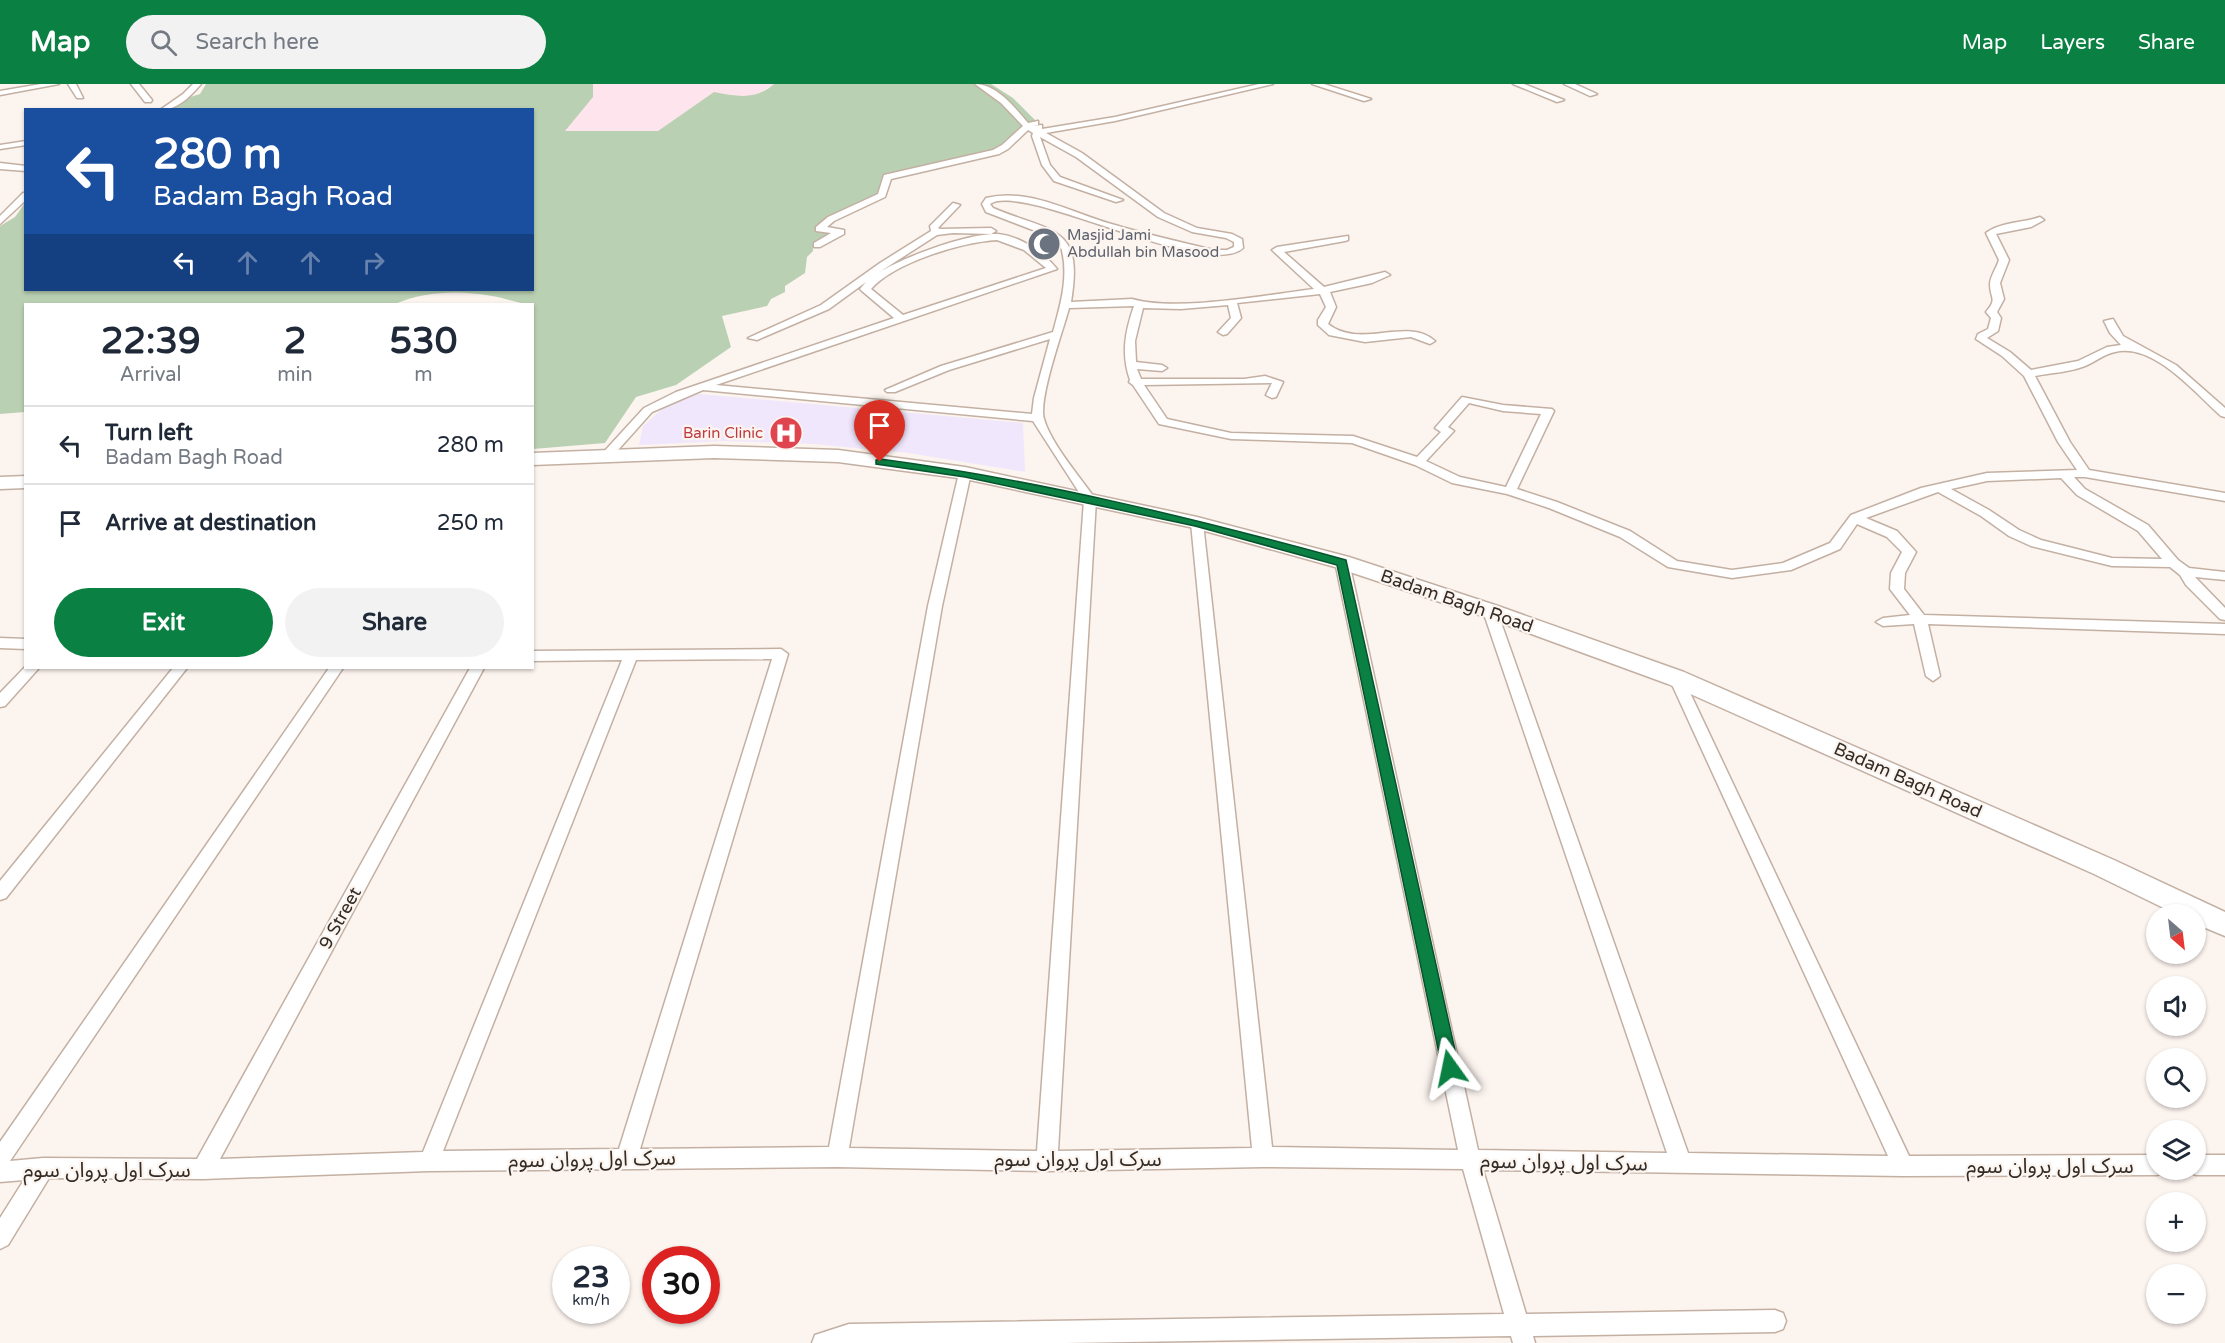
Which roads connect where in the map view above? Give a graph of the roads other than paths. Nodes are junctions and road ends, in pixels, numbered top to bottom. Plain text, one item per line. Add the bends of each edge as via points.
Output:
1 (55, 84) edge
2 (72, 84) edge
3 (135, 84) edge
4 (196, 84) edge
5 (979, 84) edge
6 (991, 84) edge
7 (1269, 84) edge
8 (1316, 84) edge
9 (1517, 84) edge
10 (1568, 84) edge
11 (0, 93) edge
12 (1593, 94) dead end
13 (80, 96) dead end
14 (1367, 99) dead end
15 (148, 100) dead end
16 (1560, 100) dead end
17 (1020, 105) dead end
18 (166, 108) edge
19 (1027, 126) junction
20 (1040, 132) junction
21 (24, 143) edge
22 (0, 147) edge
23 (0, 166) edge
24 (24, 169) edge
25 (24, 196) edge
26 (1119, 200) dead end
27 (956, 206) dead end
28 (2040, 219) dead end
29 (0, 220) edge
30 (1012, 231) dead end
31 (938, 232) junction
32 (1345, 238) dead end
33 (817, 245) dead end
34 (1385, 275) dead end
35 (1323, 291) junction
36 (1232, 302) junction
37 (1065, 305) junction
38 (1139, 305) junction
39 (901, 318) junction
40 (2109, 321) dead end
41 (1223, 332) dead end
42 (1057, 334) junction
43 (753, 338) dead end
44 (1430, 341) dead end
45 (2129, 347) junction
46 (1131, 365) junction
47 (1162, 368) dead end
48 (2029, 374) junction
49 (1134, 382) junction
50 (701, 387) junction
51 (891, 390) dead end
52 (1272, 396) dead end
53 (2223, 411) edge
54 (1037, 418) junction
55 (606, 456) junction
56 (534, 459) edge
57 (1419, 462) junction
58 (965, 473) junction
59 (2063, 473) junction
60 (2085, 474) junction
61 (24, 482) edge
62 (0, 483) edge
63 (1940, 488) junction
64 (1510, 491) junction
65 (2225, 496) edge
66 (1090, 500) junction
67 (1855, 518) junction
68 (1197, 523) junction
69 (1342, 562) junction
70 (2179, 568) junction
71 (2225, 576) edge
72 (1490, 611) junction
73 (2225, 616) edge
74 (1920, 619) junction
75 (1883, 622) dead end
76 (2225, 629) edge
77 (0, 643) edge
78 (24, 644) edge
79 (630, 655) junction
80 (534, 656) edge
81 (31, 669) edge
82 (179, 669) edge
83 (335, 669) edge
84 (476, 669) edge
85 (1933, 676) dead end
86 (1676, 678) junction
87 (0, 702) edge
88 (0, 893) edge
89 (2225, 925) edge
90 (837, 1157) junction
91 (1263, 1157) junction
92 (627, 1158) junction
93 (0, 1159) edge
94 (1470, 1160) junction
95 (429, 1161) junction
96 (1047, 1161) junction
97 (1681, 1163) junction
98 (2146, 1165) edge
99 (2206, 1165) edge
100 (2225, 1165) edge
101 (1903, 1166) junction
102 (43, 1168) junction
103 (203, 1169) junction
104 (0, 1172) edge
105 (0, 1238) edge
106 (1775, 1322) dead end
107 (1522, 1334) edge
108 (1232, 1336) edge
109 (1011, 1338) edge
110 (823, 1343) edge

1 - 11 street
2 - 13 street
3 - 15 street
4 - 18 street via 186,96
5 - 19 street via 1004,101
6 - 17 street
7 - 20 street
8 - 14 street
9 - 16 street
10 - 12 street
19 - 20 street
19 - 20 street via 1035,120
19 - 33 street via 996,152 887,177 882,195 831,219 819,229 841,232
20 - 26 street via 1036,136 1046,165 1057,179
20 - 37 street via 1100,168 1161,215 1195,230 1239,241 1238,248 1229,253 1214,253 1111,227 1030,200 989,200 989,210 1055,236 1065,244 1070,266
21 - 22 street
23 - 24 street
25 - 29 street via 12,203
27 - 31 street via 933,228
28 - 48 street via 2031,225 1991,233 2004,260 1995,283 2000,303 1991,312 1996,318 1993,331 1981,339
30 - 31 street
31 - 43 street via 883,265 825,308
32 - 35 street via 1277,250
34 - 35 street
35 - 36 street
35 - 44 street via 1331,307 1323,325 1333,333 1372,339 1412,334
36 - 38 street via 1174,308
36 - 41 street via 1236,318
37 - 38 street
37 - 42 street
38 - 46 street via 1129,334
39 - 39 street via 865,289 878,275 911,260 993,237 1037,255 1052,269
39 - 50 street
40 - 45 street
42 - 51 street via 945,368
42 - 54 street
45 - 48 street via 2111,349 2081,364
45 - 53 street via 2162,359
46 - 47 street
46 - 49 street
48 - 60 street
49 - 52 street via 1244,382 1258,378 1278,382
49 - 57 street via 1163,422 1231,436 1353,441
50 - 54 street
50 - 55 street via 648,410
54 - 66 street
55 - 56 main road, Badam Bagh Road
55 - 58 main road, Badam Bagh Road via 714,452 838,456
57 - 64 street via 1456,480
57 - 64 street via 1448,431 1441,428 1466,399 1503,408 1548,411
58 - 66 main road, Badam Bagh Road
58 - 90 street via 935,606
59 - 60 street
59 - 63 street via 1988,477
59 - 70 street via 2081,492 2144,528
60 - 65 street
61 - 62 main road
63 - 67 street
63 - 70 street via 2036,543 2112,562
64 - 67 street via 1625,534 1673,564 1732,574 1786,567 1834,546
66 - 68 main road, Badam Bagh Road
66 - 96 street
67 - 74 street via 1892,534 1909,552 1898,573 1897,589
68 - 69 main road, Badam Bagh Road
68 - 91 street
69 - 72 main road, Badam Bagh Road
69 - 94 street
70 - 71 street
70 - 73 street
72 - 86 main road, Badam Bagh Road
72 - 97 street
74 - 75 street
74 - 76 street
74 - 85 street
77 - 78 street
79 - 80 street
79 - 92 street via 781,654
79 - 95 street
81 - 87 street
82 - 88 street
83 - 93 street
84 - 103 street, 9 Street
86 - 89 main road, Badam Bagh Road via 2104,867
86 - 101 street
90 - 92 street, سرک اول پروان سوم
90 - 96 street, سرک اول پروان سوم
91 - 94 street, سرک اول پروان سوم
91 - 96 street, سرک اول پروان سوم
92 - 95 street, سرک اول پروان سوم
94 - 97 street, سرک اول پروان سوم
94 - 107 street
95 - 103 street, سرک اول پروان سوم
97 - 101 street, سرک اول پروان سوم
98 - 101 street, سرک اول پروان سوم
99 - 100 street
102 - 103 street, سرک اول پروان سوم
102 - 104 street, سرک اول پروان سوم
102 - 105 street
106 - 107 street
107 - 108 street
108 - 109 street
109 - 110 street via 849,1335

